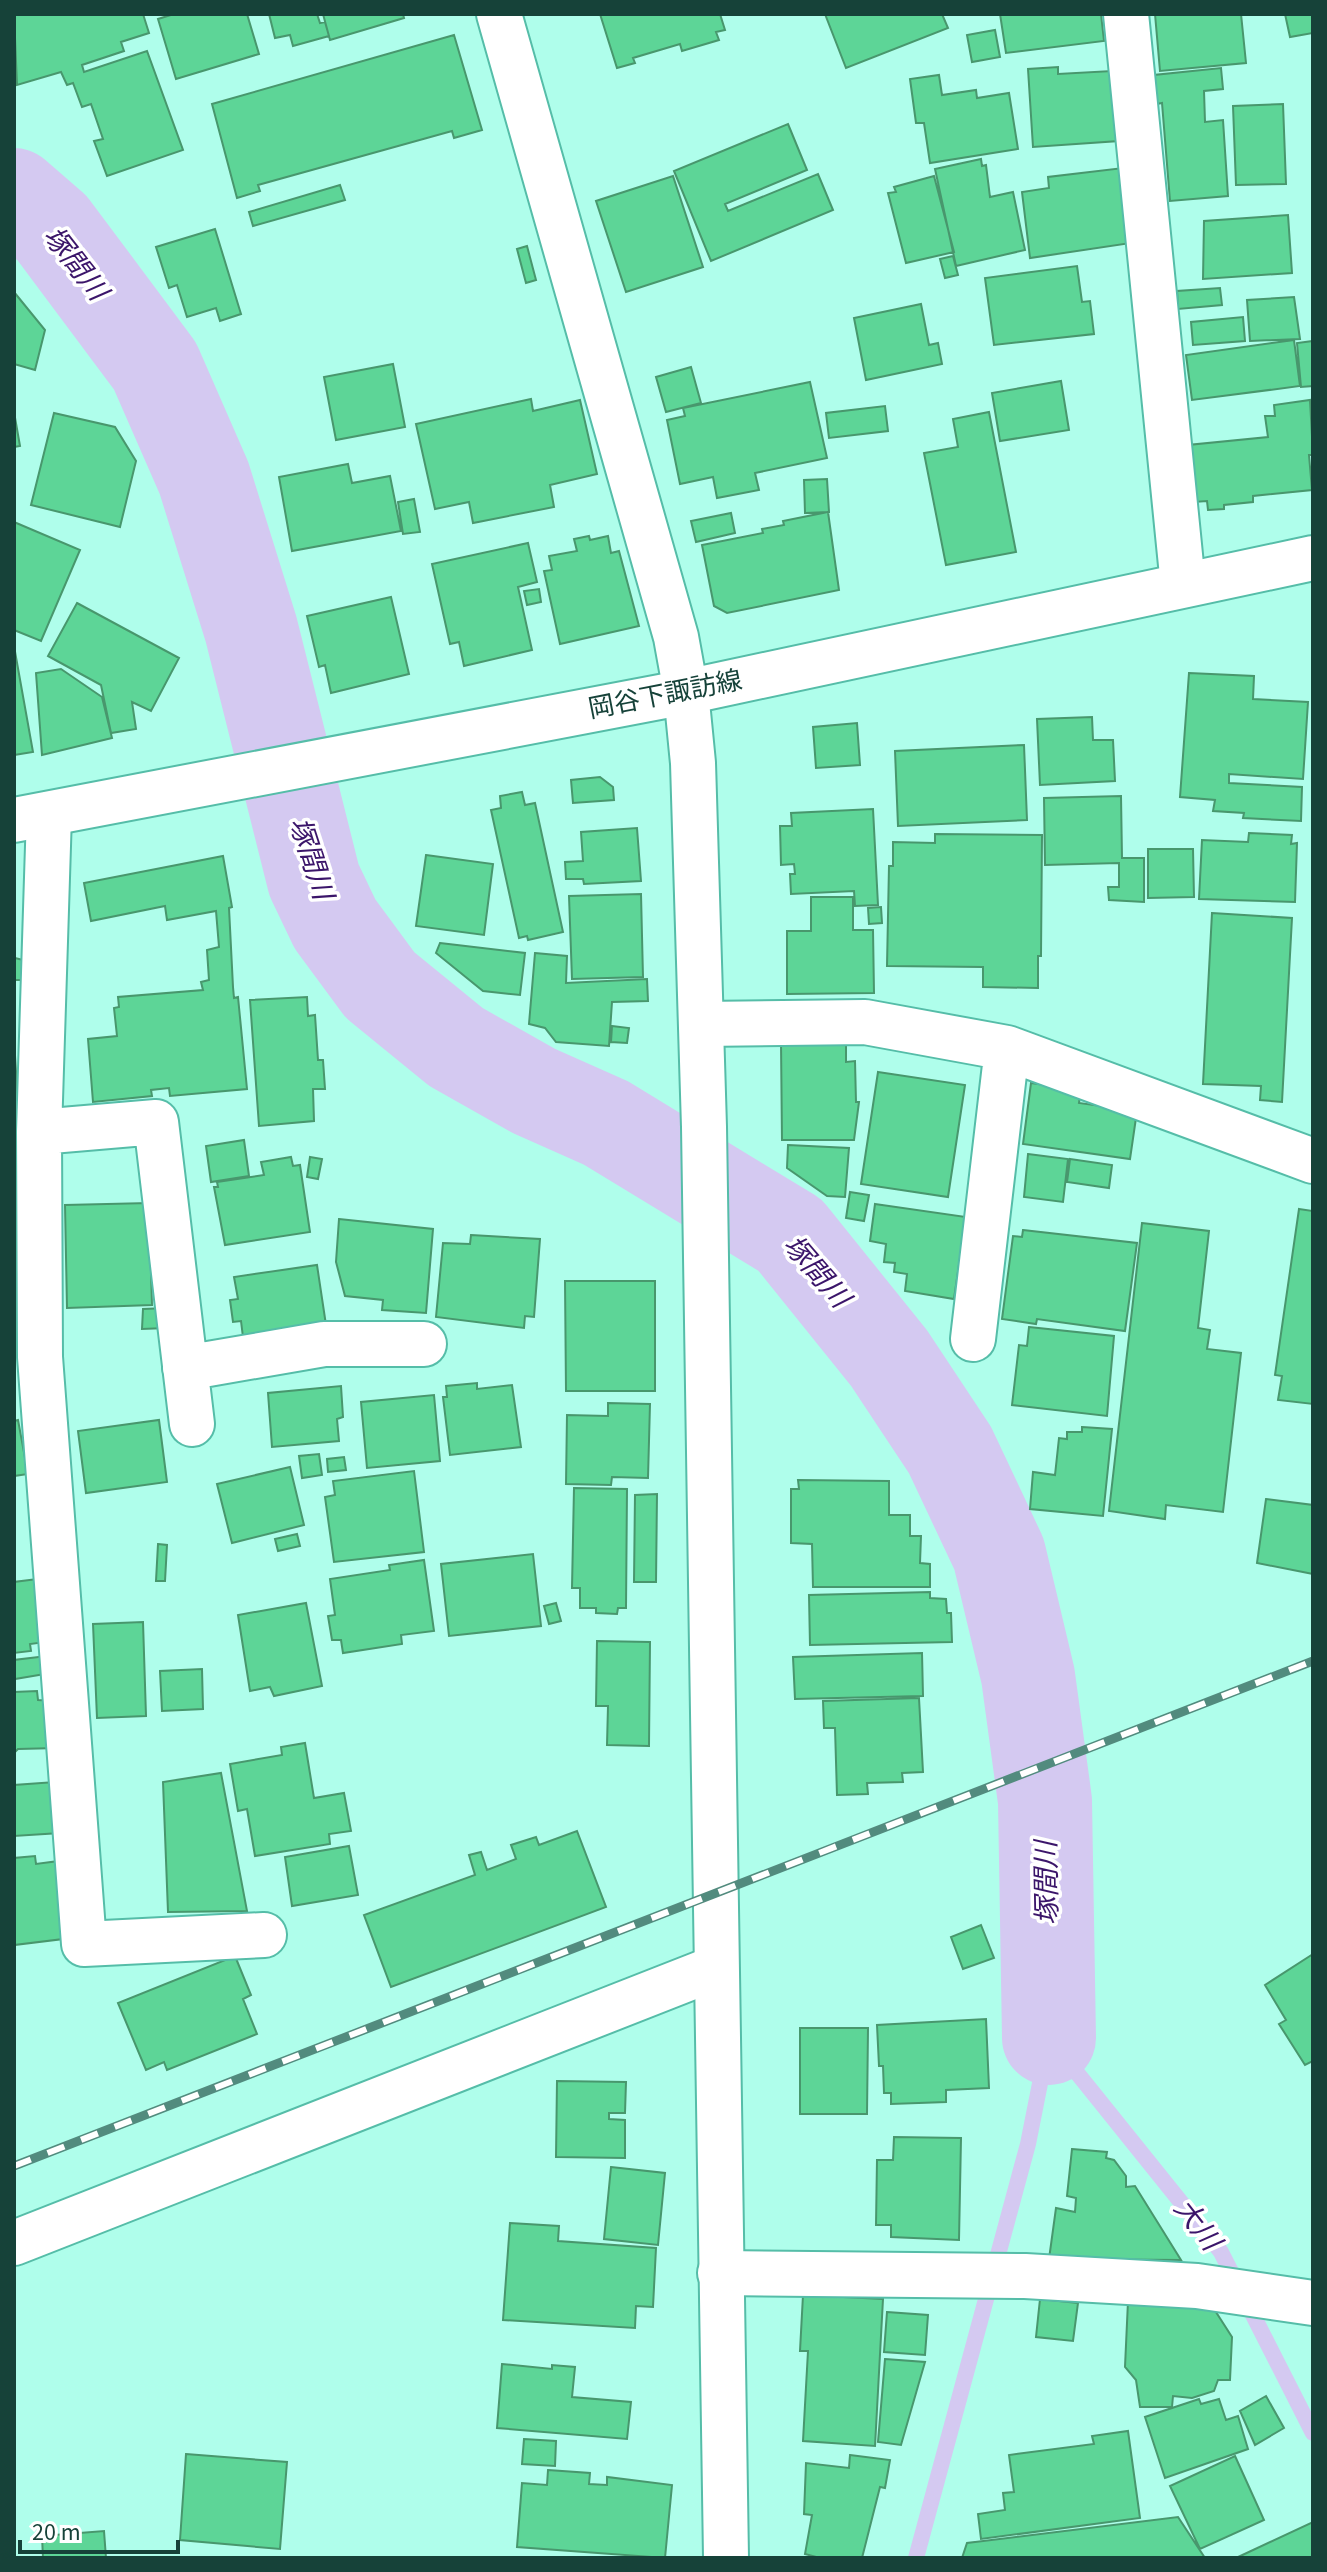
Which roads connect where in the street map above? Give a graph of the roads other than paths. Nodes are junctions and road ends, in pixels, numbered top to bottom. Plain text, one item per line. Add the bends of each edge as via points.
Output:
1 (499, 14) edge
2 (1126, 14) edge
3 (1313, 558) edge
4 (1183, 585) junction
5 (686, 692) junction
6 (32, 817) edge
7 (701, 1024) junction
8 (1007, 1048) junction
9 (39, 1132) junction
10 (1313, 1161) edge
11 (973, 1339) dead end
12 (424, 1344) dead end
13 (185, 1368) junction
14 (192, 1424) dead end
15 (264, 1935) dead end
16 (715, 1968) junction
17 (14, 2243) edge
18 (720, 2273) junction
19 (1313, 2303) edge
20 (726, 2558) edge

1 - 5 street via 672,622
2 - 4 street
3 - 4 street, 岡谷下諏訪線
4 - 5 street, 岡谷下諏訪線
5 - 6 street, 岡谷下諏訪線
5 - 7 street
6 - 9 street
7 - 8 street via 865,1022
7 - 16 street
8 - 10 street
8 - 11 street
9 - 13 street via 156,1122
9 - 15 street via 40,1357 84,1944
12 - 13 street via 324,1344
13 - 14 street
16 - 17 street
16 - 18 street
18 - 19 street via 1025,2276 1197,2286
18 - 20 street

